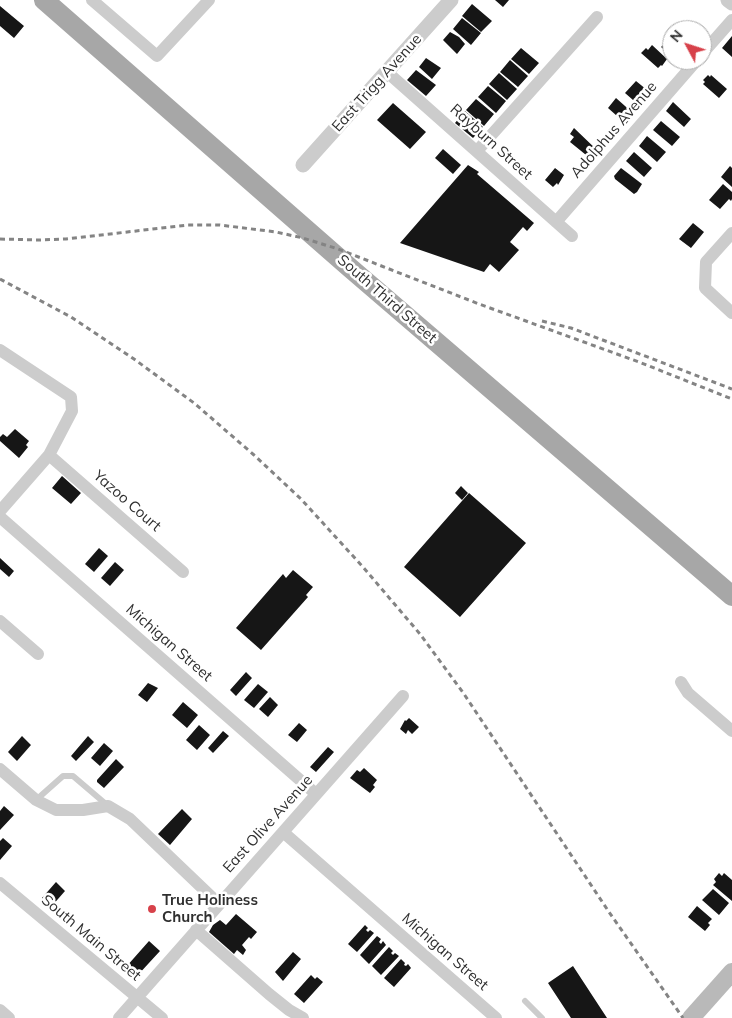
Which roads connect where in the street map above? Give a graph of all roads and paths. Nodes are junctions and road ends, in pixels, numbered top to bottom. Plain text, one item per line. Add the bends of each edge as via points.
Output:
1 (44, 0) edge
2 (92, 0) edge
3 (209, 0) edge
4 (451, 0) edge
5 (728, 0) edge
6 (732, 3) edge
7 (597, 17) dead end
8 (732, 20) edge
9 (712, 43) edge
10 (688, 70) edge
11 (387, 72) junction
12 (477, 151) junction
13 (303, 165) dead end
14 (556, 222) junction
15 (732, 233) edge
16 (572, 236) dead end
17 (732, 313) edge
18 (0, 350) edge
19 (49, 455) junction
20 (0, 511) edge
21 (0, 517) edge
22 (183, 572) dead end
23 (732, 596) edge
24 (0, 621) edge
25 (38, 654) dead end
26 (681, 682) dead end
27 (403, 696) dead end
28 (732, 731) edge
29 (0, 769) edge
30 (316, 794) junction
31 (36, 800) junction
32 (108, 806) junction
33 (283, 832) junction
34 (0, 883) edge
35 (219, 904) junction
36 (196, 930) junction
37 (730, 974) edge
38 (138, 997) junction
39 (525, 1002) dead end
40 (0, 1010) edge
41 (9, 1018) edge
42 (119, 1018) edge
43 (162, 1018) edge
44 (303, 1018) edge
45 (496, 1018) edge
46 (542, 1018) edge
47 (691, 1018) edge

1 - 23 main road, South Third Street
2 - 3 street via 157,56
4 - 11 street, East Trigg Avenue
5 - 6 street
7 - 12 street
8 - 9 street
10 - 14 street, Adolphus Avenue
11 - 12 street, Rayburn Street
11 - 13 street, East Trigg Avenue
12 - 14 street, Rayburn Street
14 - 16 street, Rayburn Street
15 - 17 street via 706,262 705,288
18 - 19 street via 71,397 72,411
19 - 20 street
19 - 22 street, Yazoo Court
21 - 30 street, Michigan Street
24 - 25 street
26 - 28 street via 688,693
27 - 30 street, East Olive Avenue
29 - 31 street
30 - 33 street, East Olive Avenue
31 - 32 street via 56,810
31 - 32 lane via 63,776 73,776
32 - 35 street via 130,820
33 - 35 street, East Olive Avenue
33 - 45 street, Michigan Street
34 - 38 street, South Main Street
35 - 36 street, East Olive Avenue
36 - 38 street, East Olive Avenue
36 - 44 street via 289,1010
37 - 47 main road
38 - 42 street, East Olive Avenue
38 - 43 street, South Main Street
39 - 46 lane
40 - 41 street

